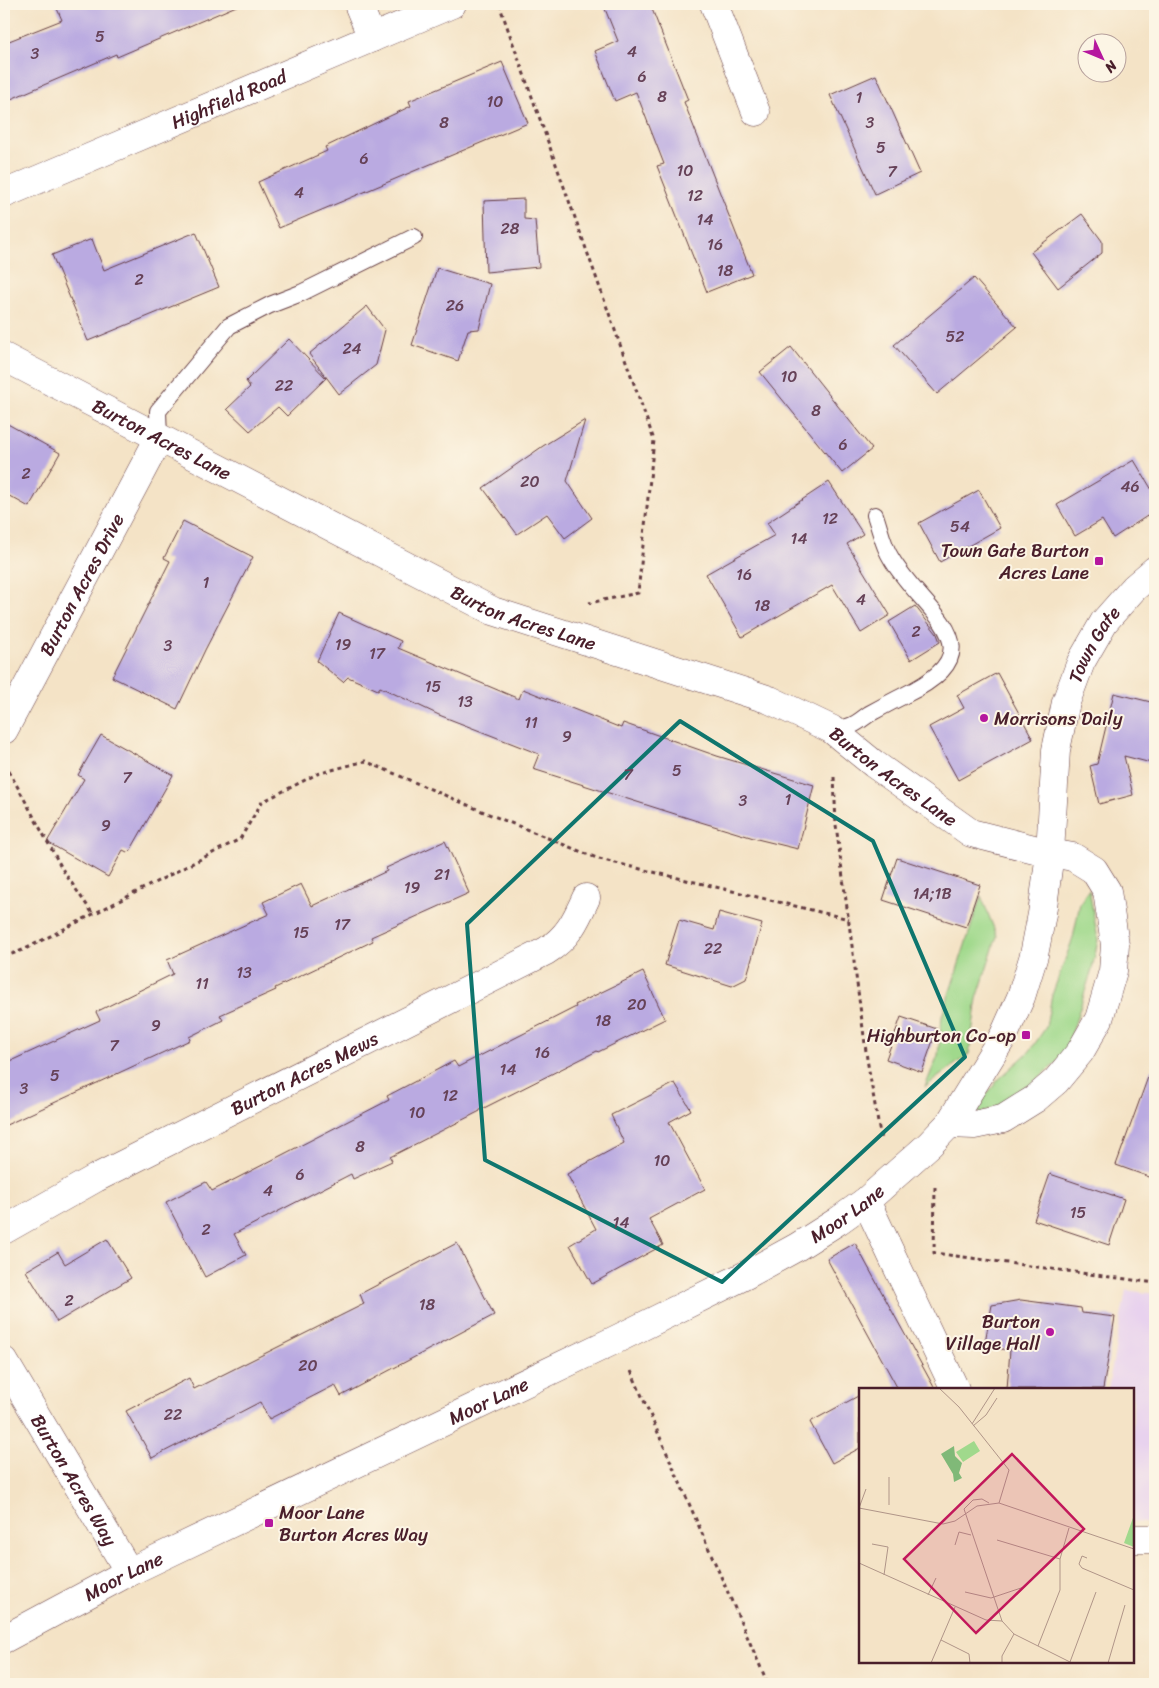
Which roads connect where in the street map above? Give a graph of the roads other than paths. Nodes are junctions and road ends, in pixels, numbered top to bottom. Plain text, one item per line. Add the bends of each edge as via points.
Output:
1 (358, 4) edge
2 (452, 4) edge
3 (714, 4) edge
4 (372, 38) junction
5 (756, 112) dead end
6 (4, 194) edge
7 (414, 237) dead end
8 (4, 356) edge
9 (159, 438) junction
10 (875, 515) dead end
11 (1155, 570) edge
12 (831, 729) junction
13 (4, 730) edge
14 (1050, 854) junction
15 (586, 898) dead end
16 (949, 1124) junction
17 (866, 1202) junction
18 (4, 1230) edge
19 (4, 1361) edge
20 (955, 1388) edge
21 (1134, 1539) edge
22 (1155, 1539) edge
23 (128, 1572) junction
24 (4, 1639) edge

1 - 4 street
2 - 4 street, Highfield Road
3 - 5 street
4 - 6 street, Highfield Road
7 - 9 lane via 229,326 158,411
8 - 9 street, Burton Acres Lane
9 - 12 street, Burton Acres Lane via 493,611 770,700
9 - 13 street, Burton Acres Drive
10 - 12 lane via 890,557 943,622 952,650 949,660 934,679 851,726
11 - 14 street, Town Gate via 1104,622 1081,662 1066,702 1056,750
12 - 14 street, Burton Acres Lane via 971,833
14 - 16 street, Moor Lane via 1034,955 1021,997 1004,1036
14 - 16 street via 1073,857 1094,870 1107,891 1115,945 1113,972 1099,1019 1080,1052 1056,1081 1035,1099 1003,1119 974,1126
15 - 18 street, Burton Acres Mews via 568,934 546,951 96,1178
16 - 17 street, Moor Lane
17 - 20 street
17 - 23 street, Moor Lane via 797,1247 617,1339
19 - 23 street, Burton Acres Way
21 - 22 street
23 - 24 street, Moor Lane

